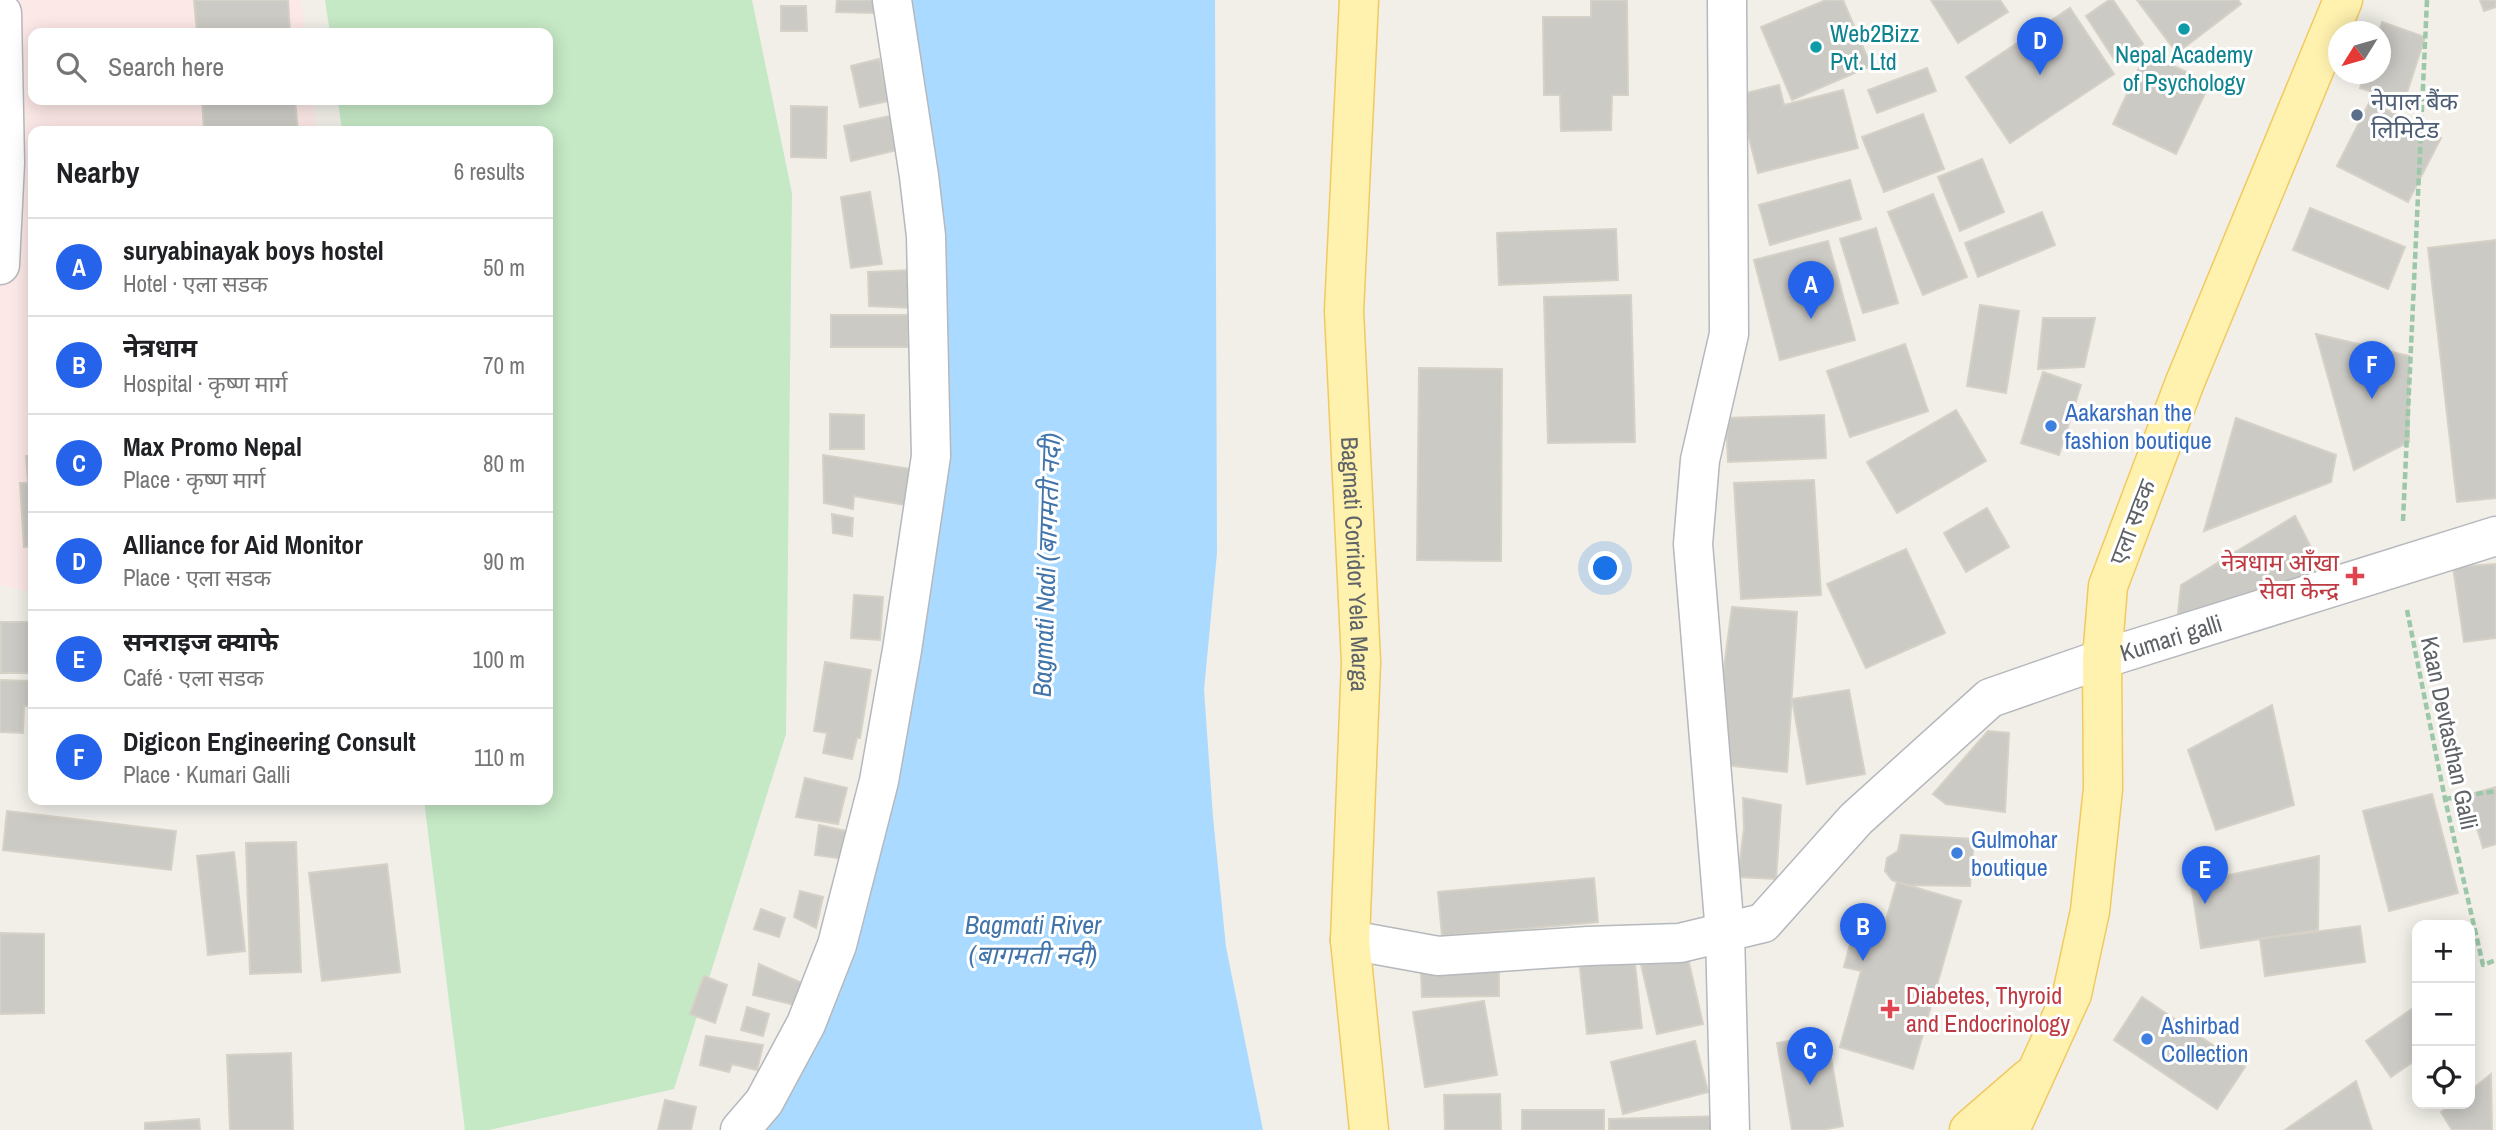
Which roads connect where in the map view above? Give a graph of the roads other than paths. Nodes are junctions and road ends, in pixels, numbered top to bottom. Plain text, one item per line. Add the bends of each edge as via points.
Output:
1 (891, 0) edge
2 (1359, 0) edge
3 (1727, 0) edge
4 (2343, 0) edge
5 (2, 13) dead end
6 (2, 163) edge
7 (0, 265) edge
8 (2496, 538) edge
9 (2102, 659) junction
10 (1725, 933) junction
11 (1350, 940) junction
12 (2039, 1069) junction
13 (740, 1130) edge
14 (1368, 1130) edge
15 (1730, 1130) edge
16 (1969, 1130) edge
17 (2010, 1130) edge

1 - 13 street via 926,236 931,456 879,780 837,945 806,1024 764,1102
2 - 11 main road, Bagmati Corridor Yela Marga via 1344,311 1361,662
3 - 10 street via 1729,334 1700,460 1693,544
4 - 9 main road, एला सडक via 2185,382 2108,586
5 - 6 street
6 - 7 street
8 - 9 street, Kumari galli
8 - 9 street, Kumari galli via 2401,575
9 - 10 street via 1990,698 1856,819 1763,923
9 - 12 main road, एला सडक via 2103,789 2090,911 2072,994
10 - 11 street via 1681,943 1438,956
10 - 15 street
11 - 14 main road, Bagmati Corridor Yela Marga
12 - 16 main road
12 - 17 main road, एला सडक

